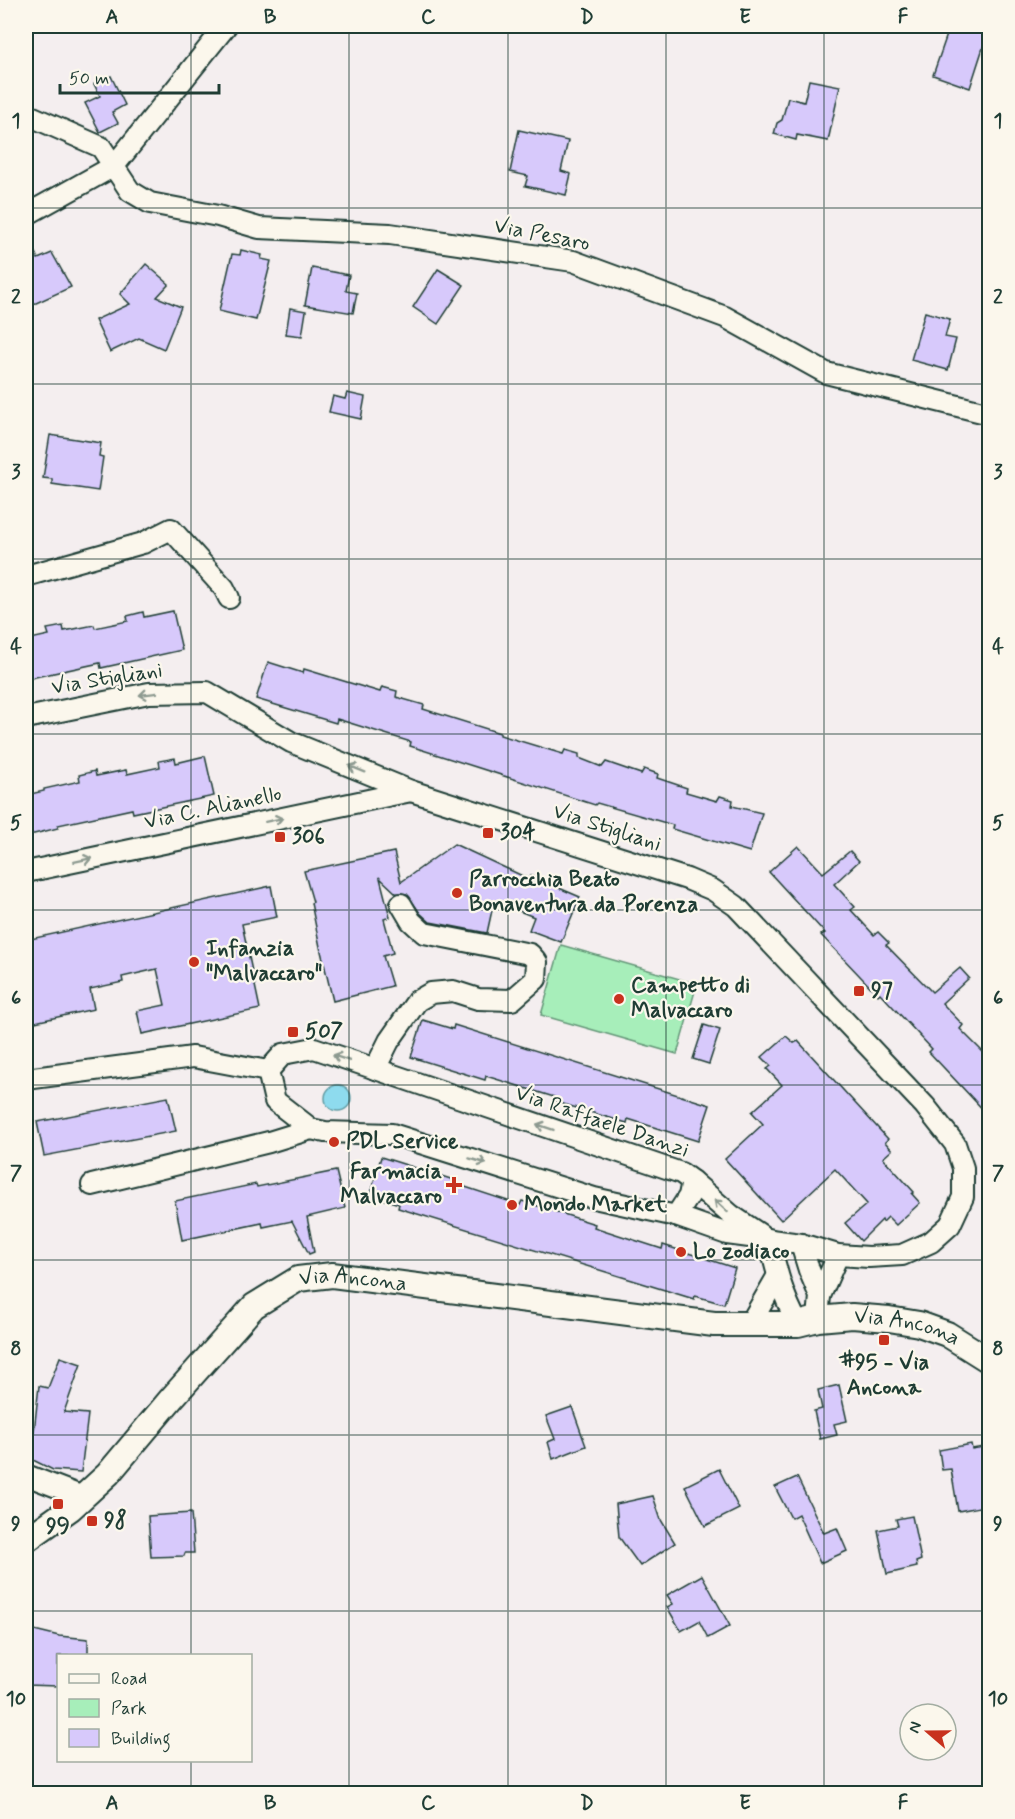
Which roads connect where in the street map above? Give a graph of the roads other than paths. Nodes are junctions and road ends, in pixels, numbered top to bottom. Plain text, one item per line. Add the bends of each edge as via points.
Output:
1 (226, 26) edge
2 (26, 114) edge
3 (114, 166) junction
4 (26, 215) edge
5 (990, 414) edge
6 (26, 576) edge
7 (230, 598) dead end
8 (26, 718) edge
9 (411, 791) junction
10 (26, 872) edge
11 (401, 904) dead end
12 (375, 1069) junction
13 (268, 1071) junction
14 (26, 1078) edge
15 (311, 1129) junction
16 (692, 1181) junction
17 (92, 1185) dead end
18 (676, 1216) junction
19 (769, 1239) junction
20 (801, 1244) junction
21 (838, 1255) junction
22 (777, 1277) junction
23 (812, 1313) junction
24 (750, 1324) junction
25 (990, 1361) edge
26 (26, 1475) edge
27 (83, 1497) junction
28 (26, 1540) edge

1 - 3 street
2 - 3 street, Via Pesaro via 101,147
3 - 4 street
3 - 5 street, Via Pesaro via 130,191 150,203 259,228 390,234 573,261 725,317 826,373
6 - 7 street via 143,543 171,529
9 -> 8 street, Via Stigliani via 291,742 207,692 149,693
10 -> 9 street, Via C. Alianello
9 - 21 street, Via Stigliani via 713,890 736,906 925,1106 956,1144 963,1168 963,1197 950,1225 931,1242 902,1255
11 - 12 street via 424,933 530,954 537,962 536,979 512,1000 478,999 453,991 431,993 417,1001
12 -> 13 street, Via Raffaele Danzi via 314,1048 283,1054
16 -> 12 street, Via Raffaele Danzi via 681,1173
13 - 14 street via 193,1057
13 - 15 street via 275,1101
15 - 17 street
15 -> 18 street via 392,1134 594,1198
16 - 18 street via 689,1196
19 -> 16 street, Via Raffaele Danzi via 730,1215
18 - 19 street via 727,1234
19 - 20 street, Via Stigliani
19 - 22 street
20 - 21 street, Via Stigliani
20 - 23 street via 809,1270
21 - 23 street
22 - 23 street via 786,1304
22 - 24 street
23 - 24 street, Via Ancona
23 - 25 street, Via Ancona via 919,1324 947,1334
24 - 27 street, Via Ancona via 714,1324 332,1275 298,1279 254,1306 108,1474
26 - 27 street
27 - 28 street, Via Ancona

